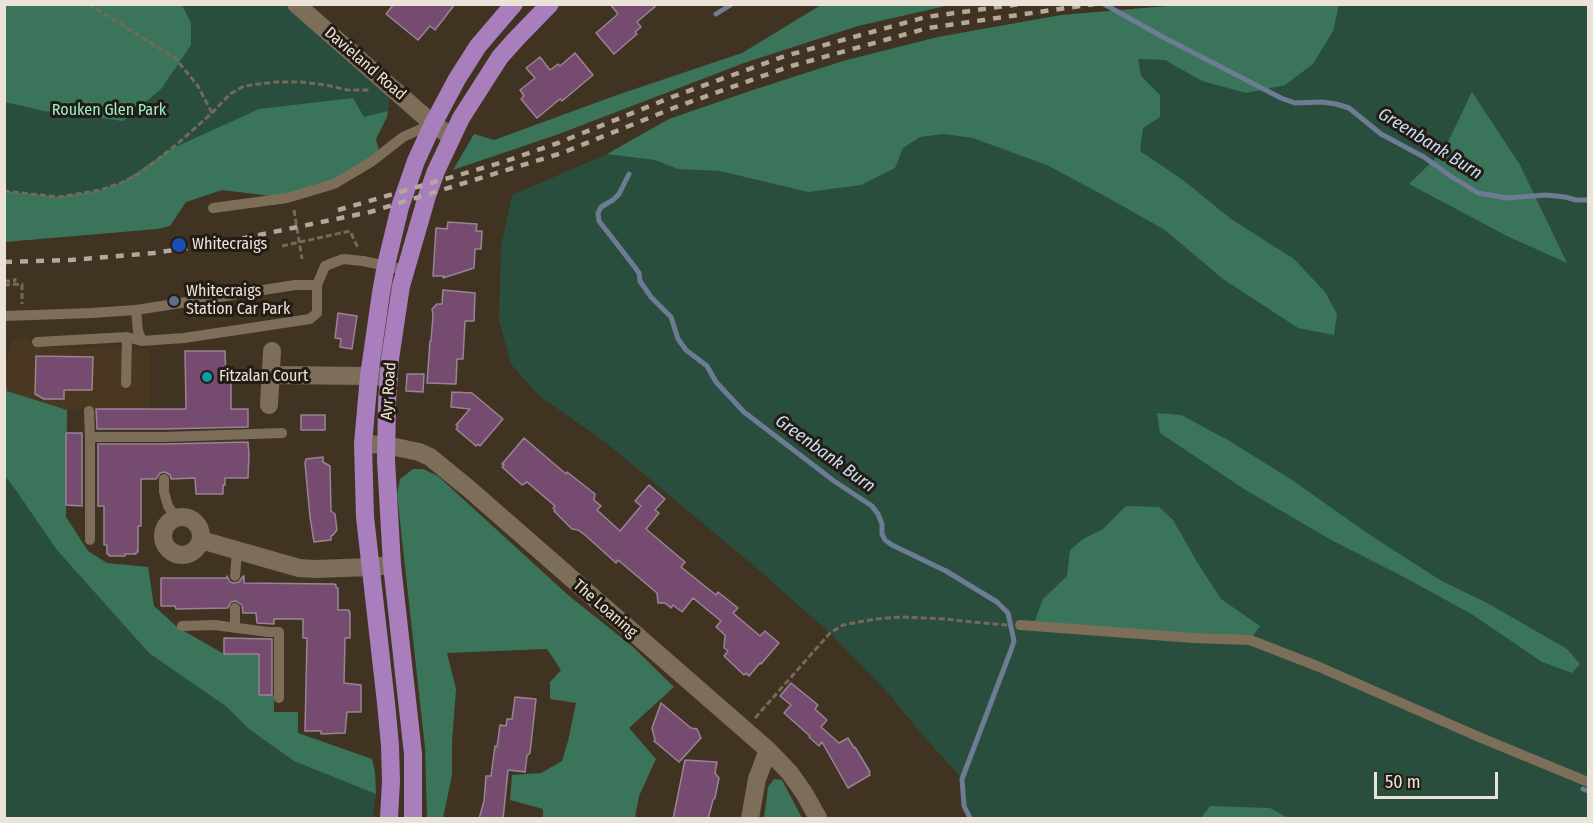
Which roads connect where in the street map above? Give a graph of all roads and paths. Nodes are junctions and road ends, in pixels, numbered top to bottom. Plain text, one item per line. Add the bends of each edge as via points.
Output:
1 (89, 4) edge
2 (296, 4) edge
3 (514, 4) edge
4 (550, 4) edge
5 (391, 87) junction
6 (212, 113) junction
7 (433, 124) junction
8 (449, 142) junction
9 (4, 192) edge
10 (213, 208) dead end
11 (294, 210) dead end
12 (354, 240) dead end
13 (300, 243) junction
14 (282, 246) dead end
15 (303, 259) dead end
16 (386, 265) junction
17 (405, 270) junction
18 (15, 278) dead end
19 (4, 283) edge
20 (316, 285) junction
21 (136, 309) junction
22 (22, 315) junction
23 (4, 316) edge
24 (127, 338) junction
25 (142, 340) junction
26 (37, 342) dead end
27 (272, 351) dead end
28 (271, 375) junction
29 (369, 376) junction
30 (389, 377) junction
31 (126, 383) dead end
32 (269, 405) dead end
33 (89, 411) dead end
34 (282, 433) dead end
35 (90, 437) junction
36 (363, 444) junction
37 (386, 445) junction
38 (164, 479) dead end
39 (176, 518) junction
40 (90, 540) dead end
41 (201, 540) junction
42 (237, 551) junction
43 (392, 565) junction
44 (371, 567) junction
45 (235, 576) dead end
46 (236, 608) dead end
47 (1000, 624) dead end
48 (1020, 625) dead end
49 (182, 626) dead end
50 (235, 628) junction
51 (279, 698) dead end
52 (744, 731) junction
53 (768, 750) junction
54 (1588, 782) edge
55 (389, 819) edge
56 (413, 819) edge
57 (750, 819) edge
58 (818, 819) edge

1 - 6 path via 175,58 198,86
2 - 5 street, Davieland Road
3 - 7 main road, Ayr Road via 478,46
4 - 8 main road, Ayr Road via 500,57
5 - 6 path via 368,91 301,82 258,83 230,94
5 - 7 street, Davieland Road
6 - 9 path via 140,173 121,183 59,197
7 - 8 street, Davieland Road
7 - 10 lane via 403,137 334,184 287,198
7 - 16 main road, Ayr Road via 409,181
8 - 17 main road, Ayr Road via 419,220
11 - 13 path
12 - 13 path via 350,231
13 - 14 path
13 - 15 path
16 - 17 lane
16 - 20 lane via 343,259 325,266
16 - 29 main road, Ayr Road
17 - 30 main road, Ayr Road
18 - 19 path
19 - 22 path via 22,284
20 - 21 lane
20 - 25 lane via 317,313 310,319 184,338
21 - 22 lane
21 - 25 lane
22 - 23 lane
24 - 25 lane
24 - 26 lane
24 - 31 lane
27 - 28 street
28 - 29 street
28 - 32 street
29 - 30 street
29 - 36 main road, Ayr Road
30 - 37 main road, Ayr Road
33 - 35 lane
34 - 35 lane via 164,441
35 - 40 lane
36 - 37 street, The Loaning
36 - 44 main road, Ayr Road
37 - 43 main road, Ayr Road
37 - 52 street, The Loaning via 430,457
38 - 39 lane via 168,506
39 - 41 street via 183,516 195,522
39 - 41 street via 165,526 163,533 172,552 192,552
41 - 42 street
42 - 44 street via 299,568
42 - 45 lane
43 - 44 street
43 - 56 main road, Ayr Road via 413,754
44 - 55 main road, Ayr Road via 390,745
46 - 50 lane
47 - 52 path via 902,617 843,625 830,633
48 - 54 lane via 1250,640
49 - 50 lane
50 - 51 lane via 279,632
52 - 53 street, The Loaning
53 - 57 street via 757,779
53 - 58 street, The Loaning via 790,773

